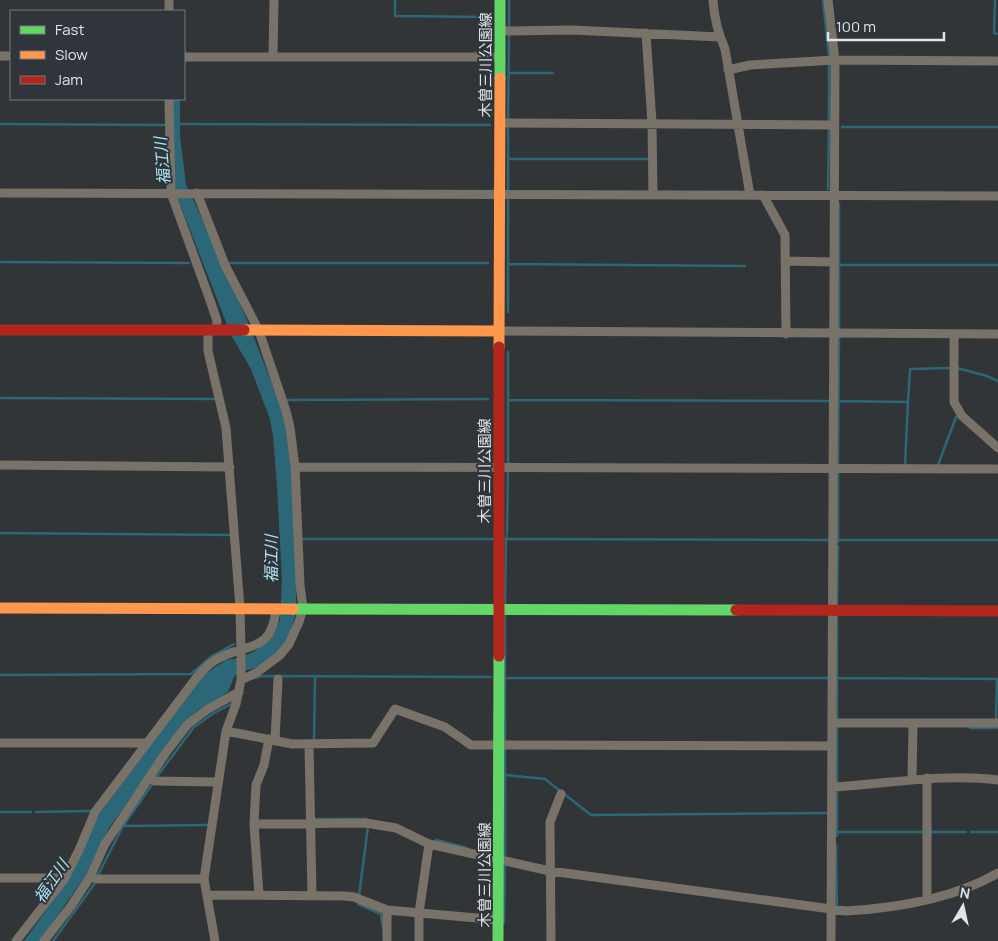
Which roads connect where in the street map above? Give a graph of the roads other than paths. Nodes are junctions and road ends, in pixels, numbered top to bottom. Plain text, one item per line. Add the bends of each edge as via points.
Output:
1 (274, 0) edge
2 (500, 0) edge
3 (713, 0) edge
4 (828, 0) edge
5 (500, 31) junction
6 (646, 33) junction
7 (720, 37) junction
8 (185, 57) edge
9 (273, 57) junction
10 (501, 57) junction
11 (835, 60) junction
12 (998, 61) edge
13 (728, 70) junction
14 (169, 100) edge
15 (500, 123) junction
16 (652, 123) junction
17 (738, 124) junction
18 (834, 125) junction
19 (0, 193) edge
20 (173, 193) junction
21 (196, 193) junction
22 (500, 194) junction
23 (653, 195) junction
24 (750, 195) junction
25 (763, 195) junction
26 (835, 196) junction
27 (998, 196) edge
28 (786, 262) junction
29 (834, 262) junction
30 (0, 330) edge
31 (217, 331) junction
32 (257, 331) junction
33 (498, 331) junction
34 (786, 334) junction
35 (834, 334) junction
36 (954, 334) junction
37 (998, 334) edge
38 (998, 448) edge
39 (0, 465) edge
40 (230, 467) junction
41 (295, 467) junction
42 (499, 468) junction
43 (833, 468) junction
44 (998, 469) edge
45 (0, 608) edge
46 (240, 608) junction
47 (278, 608) junction
48 (302, 608) junction
49 (500, 609) junction
50 (832, 610) junction
51 (998, 610) edge
52 (241, 650) junction
53 (241, 679) junction
54 (278, 679) dead end
55 (239, 692) junction
56 (832, 723) junction
57 (998, 723) edge
58 (913, 724) junction
59 (226, 731) junction
60 (272, 740) junction
61 (0, 743) edge
62 (146, 743) junction
63 (309, 745) junction
64 (500, 745) junction
65 (832, 746) junction
66 (149, 778) junction
67 (927, 778) junction
68 (912, 780) junction
69 (998, 780) edge
70 (218, 782) junction
71 (832, 787) junction
72 (561, 794) dead end
73 (312, 823) junction
74 (254, 824) junction
75 (429, 844) junction
76 (498, 860) junction
77 (550, 872) junction
78 (998, 873) edge
79 (90, 877) junction
80 (0, 878) edge
81 (65, 878) junction
82 (204, 879) junction
83 (207, 895) junction
84 (259, 895) junction
85 (312, 896) junction
86 (927, 900) junction
87 (387, 910) junction
88 (832, 910) junction
89 (419, 913) junction
90 (499, 920) junction
91 (16, 941) edge
92 (44, 941) edge
93 (215, 941) edge
94 (387, 941) edge
95 (419, 941) edge
96 (498, 941) edge
97 (551, 941) edge
98 (832, 941) edge

1 - 9 street
2 - 5 street, 木曽三川公園線
3 - 7 street
4 - 11 street
5 - 6 street
5 - 10 street, 木曽三川公園線
6 - 7 street
6 - 16 street
7 - 13 street
8 - 9 street
9 - 10 street
10 - 15 street, 木曽三川公園線
11 - 12 street
11 - 13 street via 750,65
11 - 18 street
13 - 17 street
14 - 20 street
15 - 16 street
15 - 22 street, 木曽三川公園線
16 - 17 street
16 - 23 street
17 - 18 street
17 - 24 street
18 - 26 street
19 - 20 street
20 - 21 street
20 - 31 street via 211,303
21 - 22 street
21 - 32 street via 225,265
22 - 23 street
22 - 33 street, 木曽三川公園線
23 - 24 street
24 - 25 street
25 - 26 street
25 - 28 street via 785,235
26 - 27 street
26 - 29 street
28 - 29 street
28 - 34 street
29 - 35 street
30 - 31 street
31 - 32 street
31 - 40 street via 208,351 226,428
32 - 33 street
32 - 41 street via 286,411
33 - 34 street
33 - 42 street, 木曽三川公園線
34 - 35 street
35 - 36 street
35 - 43 street
36 - 37 street
36 - 38 street via 954,402 962,416
39 - 40 street
40 - 46 street
41 - 42 street
41 - 48 street
42 - 43 street
42 - 49 street, 木曽三川公園線
43 - 44 street
43 - 50 street
45 - 46 street
46 - 47 street
46 - 52 street
47 - 48 street
47 - 52 street via 269,634 263,641
48 - 49 street
48 - 53 street via 295,632 279,656 256,673
49 - 50 street
49 - 64 street, 木曽三川公園線
50 - 51 street
50 - 56 street
52 - 53 street
52 - 62 street via 214,661 197,676
53 - 55 street
54 - 60 street
55 - 59 street
55 - 66 street via 188,724
56 - 58 street
56 - 65 street
57 - 58 street
58 - 68 street
59 - 60 street
59 - 70 street
60 - 63 street
60 - 74 street via 256,785
61 - 62 street
62 - 81 street via 96,812
63 - 64 street via 373,743 395,708 444,727 471,745
63 - 73 street
64 - 65 street
64 - 76 street, 木曽三川公園線
65 - 71 street
66 - 70 street via 154,781
66 - 79 street via 105,844
67 - 68 street
67 - 69 street
67 - 86 street
68 - 71 street
70 - 82 street
71 - 88 street
72 - 77 street via 550,822
73 - 74 street
73 - 75 street via 366,823 396,828
73 - 85 street
74 - 84 street
75 - 76 street
75 - 89 street
76 - 77 street
76 - 90 street, 木曽三川公園線
77 - 88 street
77 - 97 street
78 - 86 street via 947,896
79 - 82 street
79 - 92 street
80 - 81 street
81 - 91 street
82 - 83 street
83 - 84 street
83 - 93 street
84 - 85 street
85 - 87 street via 354,897
86 - 88 street via 867,910
87 - 89 street
87 - 94 street
88 - 98 street
89 - 90 street
89 - 95 street
90 - 96 street, 木曽三川公園線

